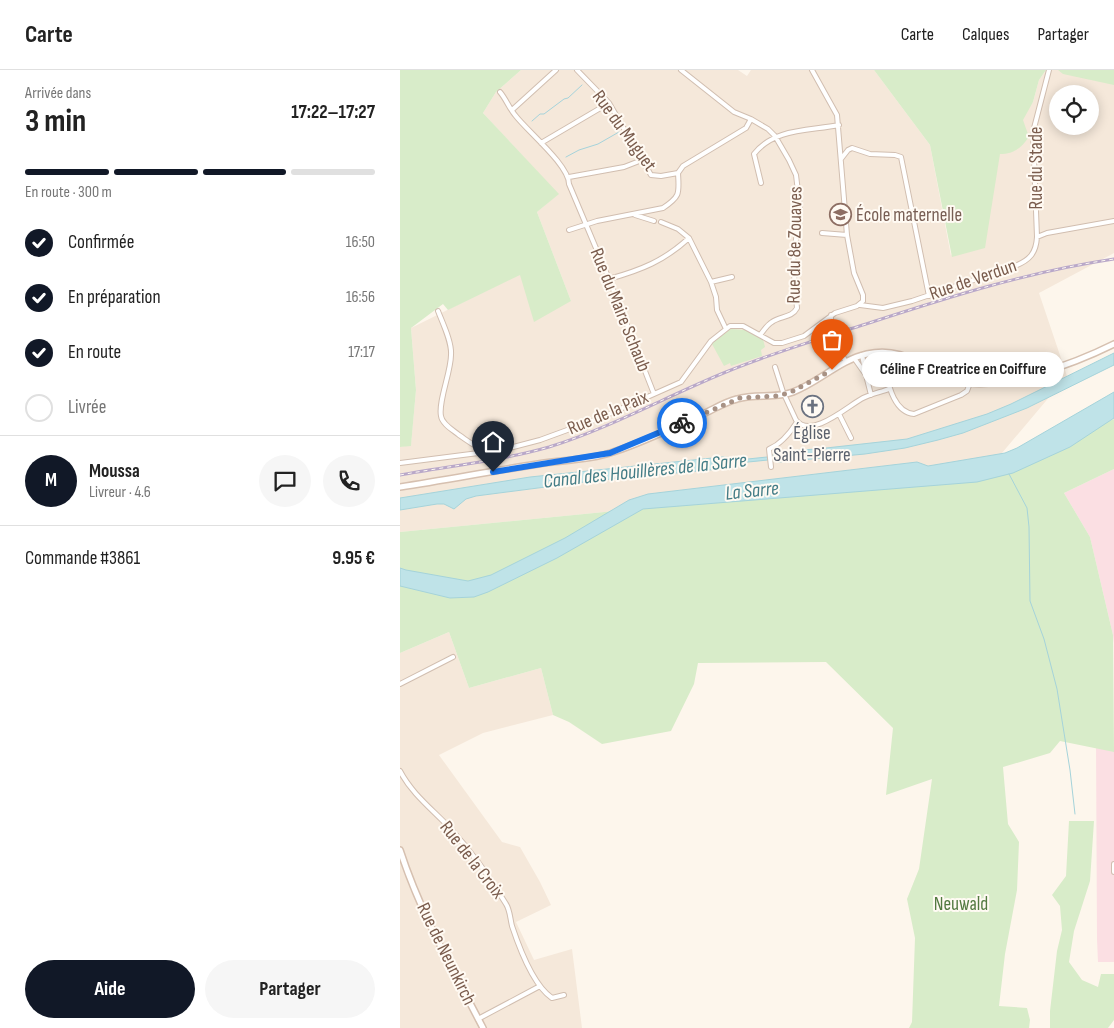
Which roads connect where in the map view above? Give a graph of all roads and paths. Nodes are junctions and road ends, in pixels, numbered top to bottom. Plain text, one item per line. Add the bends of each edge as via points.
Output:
1 (556, 70) edge
2 (577, 70) edge
3 (681, 70) edge
4 (812, 70) edge
5 (1049, 70) edge
6 (500, 92) dead end
7 (609, 103) junction
8 (512, 110) junction
9 (751, 119) junction
10 (839, 125) junction
11 (830, 127) junction
12 (839, 132) junction
13 (776, 137) junction
14 (541, 143) junction
15 (841, 159) junction
16 (642, 160) junction
17 (678, 172) junction
18 (569, 177) junction
19 (761, 183) dead end
20 (634, 214) junction
21 (654, 220) dead end
22 (1114, 221) edge
23 (661, 222) dead end
24 (586, 226) junction
25 (569, 230) dead end
26 (822, 233) dead end
27 (848, 235) junction
28 (1037, 237) junction
29 (689, 238) junction
30 (732, 277) dead end
31 (610, 279) junction
32 (711, 282) junction
33 (929, 296) junction
34 (863, 301) junction
35 (860, 305) junction
36 (874, 307) junction
37 (438, 311) dead end
38 (831, 315) junction
39 (824, 321) junction
40 (726, 328) junction
41 (832, 328) junction
42 (760, 335) junction
43 (1114, 344) edge
44 (880, 352) junction
45 (862, 355) junction
46 (854, 358) junction
47 (846, 362) junction
48 (775, 367) dead end
49 (866, 375) junction
50 (970, 383) junction
51 (889, 389) junction
52 (654, 394) junction
53 (785, 394) junction
54 (871, 395) junction
55 (839, 414) junction
56 (797, 422) junction
57 (851, 438) dead end
58 (488, 451) junction
59 (400, 463) edge
60 (771, 466) dead end
61 (400, 487) edge
62 (453, 657) dead end
63 (400, 684) edge
64 (400, 770) edge
65 (400, 850) edge
66 (1114, 864) edge
67 (1114, 872) edge
68 (540, 986) junction
69 (564, 995) dead end
70 (478, 1019) junction
71 (483, 1028) edge

1 - 8 street
2 - 7 street, Rue du Muguet
3 - 9 street, Rue du 8e Zouaves via 734,112
4 - 10 street via 835,110
5 - 28 street, Rue du Stade via 1033,132
6 - 8 street
7 - 14 street
7 - 16 street, Rue du Muguet
8 - 14 street
9 - 13 street, Rue du 8e Zouaves
9 - 17 street via 746,128
10 - 11 street
10 - 12 street
11 - 12 street
11 - 13 street
12 - 15 street
13 - 19 street via 754,154
13 - 42 street, Rue du 8e Zouaves via 796,175 798,189 800,208 793,264 797,308 790,315 773,321
14 - 18 street
15 - 27 street
15 - 33 street via 854,148 872,155 898,155 902,159
16 - 17 street, Rue du Muguet via 651,175
16 - 18 street via 624,167
17 - 20 street via 679,194 672,202 663,208
18 - 24 street, Rue du Maire Schaub
20 - 21 street
20 - 24 street
22 - 28 street
23 - 29 street
24 - 25 street
24 - 31 street, Rue du Maire Schaub
26 - 27 street
27 - 34 street via 854,273
28 - 33 street, Rue de Verdun via 1034,253 1025,262
29 - 31 street via 653,265
29 - 32 street
30 - 32 street
31 - 52 street, Rue du Maire Schaub
32 - 40 street via 716,310
33 - 36 street, Rue de Verdun via 887,307
34 - 35 street
34 - 36 street
35 - 36 street, Rue de Verdun
35 - 38 street
37 - 58 street via 452,353 440,417 466,440
38 - 39 street
38 - 41 street
39 - 41 street
39 - 42 street via 804,336 782,344
40 - 42 street via 739,325
40 - 52 street, Rue de la Paix via 710,340 684,380
41 - 47 street
43 - 50 street via 1081,359 1029,375 996,383
44 - 45 street
44 - 50 street via 907,356 945,376
44 - 51 street
45 - 46 street
45 - 49 street
46 - 47 street
46 - 49 street
47 - 53 street
48 - 53 street
49 - 54 street
50 - 51 street via 963,394 914,414 902,410
51 - 54 street
52 - 58 street, Rue de la Paix via 540,440
53 - 56 street
53 - 61 street via 736,399 602,455
54 - 55 street
55 - 56 street via 815,425
55 - 57 street
56 - 60 street via 769,451
58 - 59 street, Rue de la Paix
62 - 63 street
64 - 68 street, Rue de la Croix via 413,791 449,827 495,886 508,907 527,962
65 - 70 street, Rue de Neunkirch via 440,946
66 - 67 street
68 - 69 street via 552,998
68 - 70 street
70 - 71 street, Rue de Neunkirch

